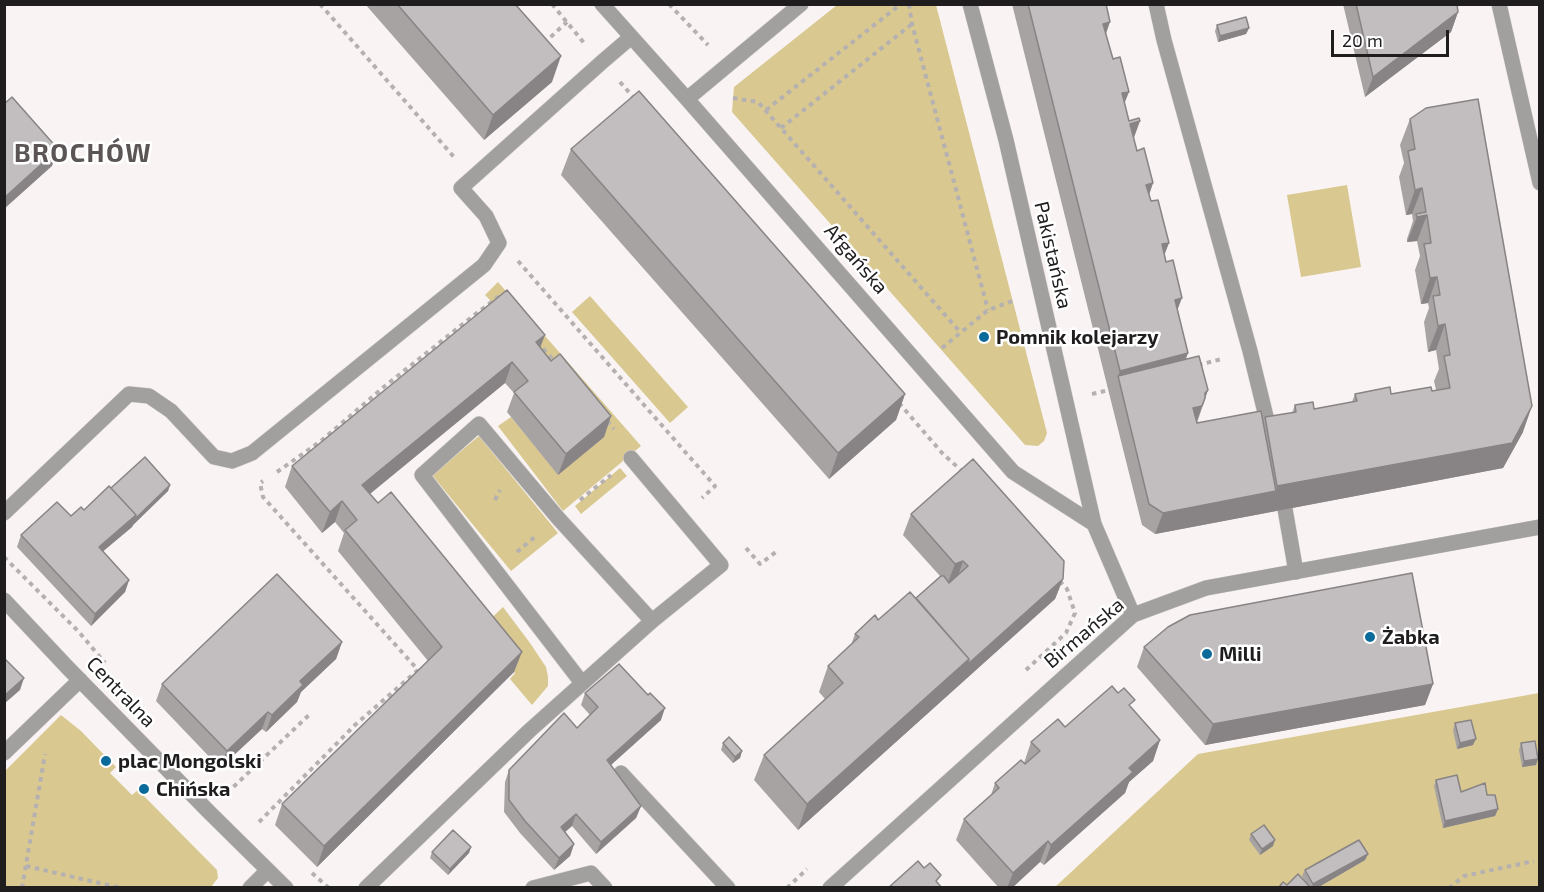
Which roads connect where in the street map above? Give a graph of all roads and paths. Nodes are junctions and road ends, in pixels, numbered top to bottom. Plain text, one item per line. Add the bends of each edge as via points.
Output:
1 (320, 4) edge
2 (552, 4) edge
3 (602, 4) edge
4 (669, 4) edge
5 (801, 4) edge
6 (901, 4) edge
7 (909, 4) edge
8 (970, 4) edge
9 (1156, 4) edge
10 (1499, 4) edge
11 (567, 22) junction
12 (912, 24) junction
13 (689, 26) dead end
14 (630, 38) junction
15 (541, 45) edge
16 (602, 62) junction
17 (715, 77) junction
18 (687, 99) junction
19 (637, 101) edge
20 (766, 111) junction
21 (781, 128) junction
22 (473, 178) junction
23 (1539, 183) edge
24 (499, 243) junction
25 (1039, 291) junction
26 (506, 306) edge
27 (988, 310) junction
28 (961, 333) junction
29 (537, 341) edge
30 (1250, 351) junction
31 (1198, 365) edge
32 (921, 366) junction
33 (560, 368) edge
34 (897, 400) edge
35 (607, 420) edge
36 (614, 429) dead end
37 (1272, 440) edge
38 (632, 458) dead end
39 (964, 473) edge
40 (709, 507) dead end
41 (1285, 509) edge
42 (4, 513) edge
43 (1094, 524) junction
44 (1539, 527) edge
45 (745, 548) dead end
46 (776, 552) dead end
47 (1296, 572) junction
48 (1053, 573) edge
49 (4, 600) edge
50 (1075, 613) dead end
51 (1133, 615) junction
52 (652, 621) junction
53 (80, 680) junction
54 (582, 683) junction
55 (310, 714) dead end
56 (45, 751) dead end
57 (4, 753) edge
58 (621, 773) dead end
59 (226, 794) dead end
60 (256, 825) dead end
61 (1534, 861) dead end
62 (26, 866) junction
63 (267, 871) junction
64 (22, 888) edge
65 (121, 888) edge
66 (250, 888) edge
67 (286, 888) edge
68 (366, 888) edge
69 (533, 888) edge
70 (604, 888) edge
71 (728, 888) edge
72 (830, 888) edge
73 (1449, 888) edge

1 - 22 path
2 - 11 path
3 - 14 street, Afgańska
4 - 13 path
5 - 17 street
6 - 20 path
7 - 12 path
8 - 25 street, Pakistańska via 1006,140
9 - 30 street
10 - 23 street
11 - 15 path
11 - 16 path
12 - 21 path
12 - 27 path
14 - 16 street
14 - 18 street, Afgańska
16 - 19 path
16 - 22 street
17 - 18 street
17 - 20 path via 733,98 758,102
18 - 32 street, Afgańska
20 - 21 path
21 - 28 path
22 - 24 street via 461,188 486,216
24 - 40 path via 715,486 701,498
24 - 42 street via 484,265 252,453 232,461 214,457 171,411 149,396 129,394
25 - 27 path
25 - 43 street, Pakistańska
26 - 60 path via 498,297 321,441 260,483 263,497 418,670 355,725
27 - 28 path
28 - 32 path
29 - 33 path
30 - 31 path
30 - 37 street
32 - 43 street, Afgańska via 1013,472
34 - 39 path
35 - 36 path
38 - 52 street via 720,565
41 - 47 street
43 - 51 street, Pakistańska
44 - 47 street, Birmańska
45 - 46 path via 760,564
47 - 51 street, Birmańska via 1206,588
48 - 50 path via 1067,590
49 - 53 street, Centralna
51 - 72 street, Birmańska
52 - 54 street
52 - 54 street via 479,424 471,431 422,475
53 - 57 street
53 - 63 street, Centralna
54 - 68 street
55 - 59 path
56 - 62 path
58 - 71 street
61 - 73 path via 1464,876
62 - 64 path
62 - 65 path
63 - 66 street
63 - 67 street, Centralna
69 - 70 street via 591,873

